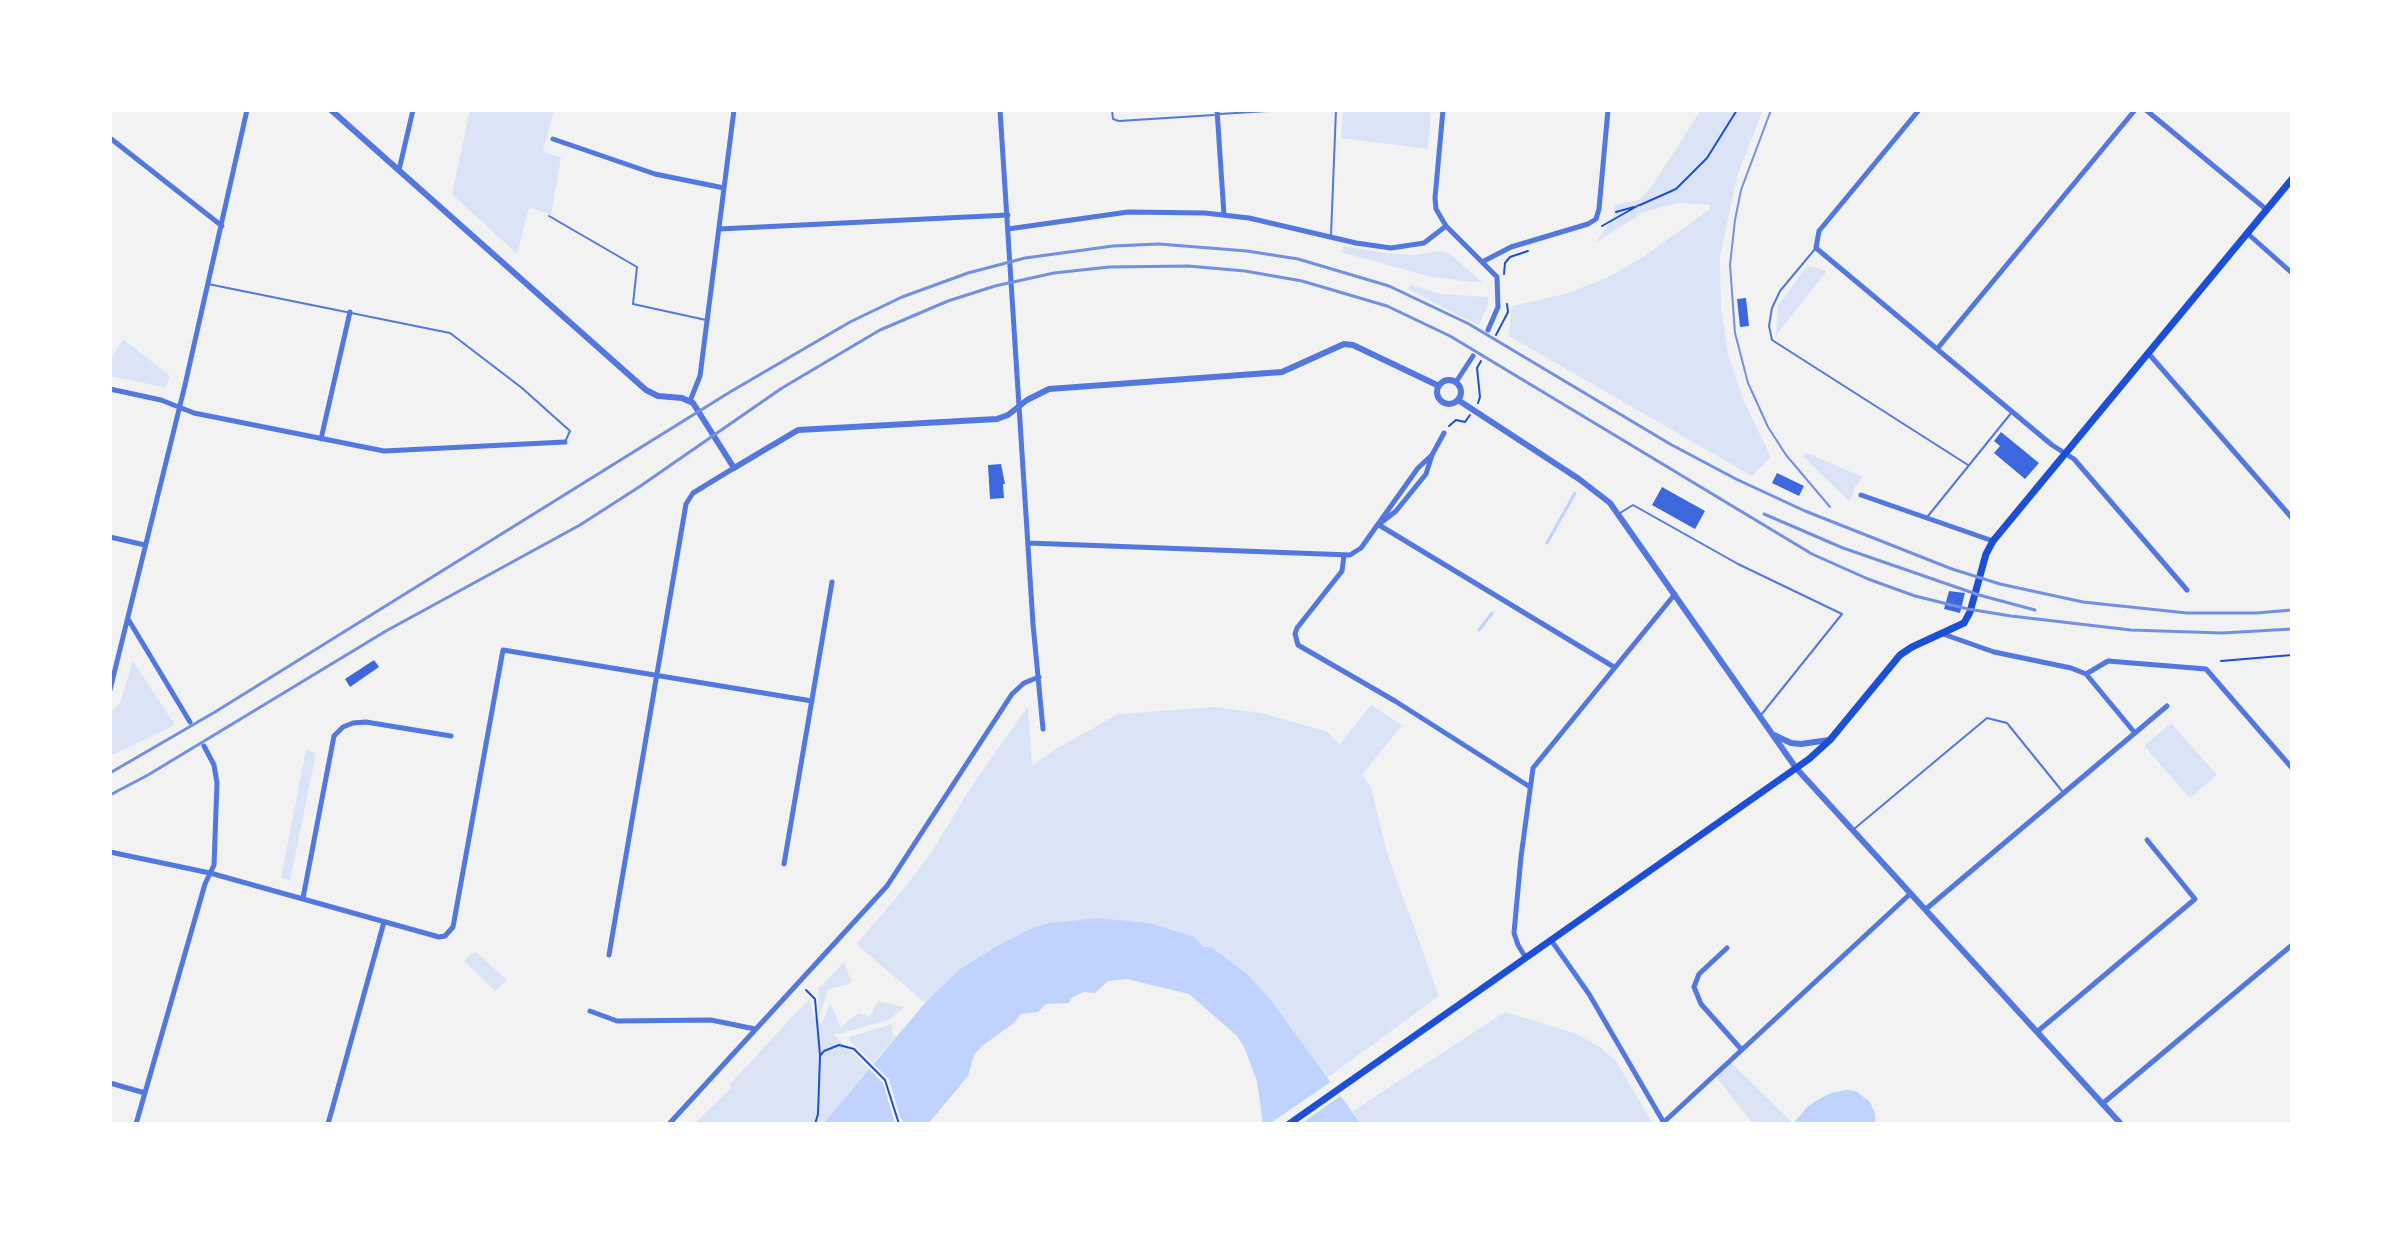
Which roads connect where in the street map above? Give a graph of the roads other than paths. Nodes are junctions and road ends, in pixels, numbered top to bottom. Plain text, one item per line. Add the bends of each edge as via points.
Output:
1 (247, 110) edge
2 (331, 110) edge
3 (413, 110) edge
4 (734, 110) edge
5 (1000, 110) edge
6 (1112, 110) edge
7 (1283, 110) edge
8 (1336, 110) edge
9 (1443, 110) edge
10 (1608, 110) edge
11 (1919, 110) edge
12 (2135, 110) edge
13 (2146, 110) edge
14 (1218, 112) edge
15 (110, 138) edge
16 (553, 139) dead end
17 (399, 170) junction
18 (2292, 179) edge
19 (724, 188) junction
20 (2267, 210) junction
21 (1008, 215) junction
22 (1224, 215) junction
23 (549, 216) dead end
24 (222, 226) junction
25 (1446, 226) junction
26 (719, 229) junction
27 (1008, 229) junction
28 (2247, 233) junction
29 (1331, 236) junction
30 (1816, 248) junction
31 (1484, 261) junction
32 (2292, 273) edge
33 (207, 284) junction
34 (350, 312) junction
35 (708, 321) junction
36 (1488, 330) dead end
37 (1937, 349) junction
38 (2148, 353) junction
39 (1473, 356) dead end
40 (1456, 382) junction
41 (1439, 386) junction
42 (110, 389) edge
43 (1458, 400) junction
44 (690, 401) junction
45 (1020, 406) junction
46 (179, 408) junction
47 (2012, 411) junction
48 (1444, 433) road end
49 (321, 439) junction
50 (565, 442) joint
51 (2065, 454) junction
52 (1432, 455) junction
53 (1968, 465) junction
54 (734, 468) junction
55 (1861, 495) dead end
56 (1619, 513) junction
57 (1926, 518) junction
58 (2292, 518) edge
59 (1379, 525) junction
60 (110, 537) edge
61 (1993, 541) junction
62 (1028, 543) junction
63 (145, 545) junction
64 (1344, 555) junction
65 (832, 582) dead end
66 (2187, 590) dead end
67 (1675, 594) junction
68 (128, 618) junction
69 (1943, 634) junction
70 (1614, 667) junction
71 (2086, 674) junction
72 (656, 675) junction
73 (1039, 677) junction
74 (110, 690) edge
75 (812, 701) junction
76 (2167, 706) dead end
77 (1760, 716) junction
78 (190, 722) dead end
79 (1043, 729) dead end
80 (1771, 733) junction
81 (2135, 733) junction
82 (451, 736) dead end
83 (1830, 740) junction
84 (204, 746) dead end
85 (1796, 768) junction
86 (2292, 768) edge
87 (1530, 787) junction
88 (2064, 793) junction
89 (1853, 830) junction
90 (2147, 840) dead end
91 (112, 851) edge
92 (784, 864) dead end
93 (210, 873) junction
94 (1910, 894) junction
95 (303, 898) junction
96 (1926, 909) junction
97 (384, 922) junction
98 (1551, 940) junction
99 (2292, 945) edge
100 (1727, 948) dead end
101 (609, 955) dead end
102 (1527, 958) junction
103 (590, 1011) dead end
104 (755, 1029) junction
105 (2038, 1031) junction
106 (1741, 1049) junction
107 (110, 1083) edge
108 (145, 1093) junction
109 (2102, 1104) junction
110 (1664, 1123) edge
111 (136, 1124) edge
112 (328, 1124) edge
113 (669, 1124) edge
114 (1289, 1124) edge
115 (2121, 1124) edge

1 - 24 street
2 - 17 street
3 - 17 street
4 - 19 street
5 - 21 street
6 - 14 lane via 1114,120
7 - 14 lane
8 - 29 lane
9 - 25 street via 1435,198
10 - 31 street via 1596,219
11 - 30 street via 1819,231
12 - 37 street
13 - 20 street
14 - 22 street
15 - 24 street
16 - 19 street via 655,174
17 - 44 street via 646,390
18 - 20 main road
19 - 26 street
20 - 28 main road
21 - 26 street
21 - 27 street
22 - 27 street via 1128,212
22 - 29 street
23 - 35 lane via 637,267 633,304
24 - 33 street
25 - 29 street via 1424,243 1391,248
25 - 31 street
26 - 35 street
27 - 45 street
28 - 32 street
28 - 38 main road
30 - 37 street
30 - 53 lane via 1776,300 1769,316 1772,340
31 - 36 street via 1497,277 1499,299
33 - 34 lane
33 - 46 street
34 - 49 street
34 - 50 lane via 450,333 570,431
35 - 44 street via 700,376
37 - 47 street
38 - 51 main road
38 - 58 street
39 - 40 street
40 - 41 street
40 - 43 street
41 - 43 street via 1440,401
41 - 45 street via 1344,344 1282,372 1049,389
42 - 46 street
43 - 56 street via 1579,479
44 - 54 street
45 - 54 street via 997,419 798,430
45 - 62 street
46 - 49 street
46 - 63 street
47 - 51 street
47 - 53 lane
48 - 52 street
49 - 50 street via 384,451
51 - 61 main road
51 - 66 street
52 - 59 street via 1389,505
52 - 59 street via 1426,474
53 - 57 lane
54 - 72 street via 688,499
55 - 57 street
56 - 67 street
56 - 77 lane via 1633,505 1842,614
57 - 61 street
59 - 64 street via 1358,551
59 - 70 street
60 - 63 street
61 - 69 main road via 1968,617
62 - 64 street
62 - 73 street
63 - 68 street
64 - 87 street via 1342,571 1297,628 1298,645
65 - 75 street
67 - 70 street
67 - 77 street
68 - 74 street
68 - 78 street
69 - 71 street
69 - 83 main road via 1900,655
70 - 87 street via 1533,768
71 - 81 street
71 - 86 street via 2108,661 2206,669
72 - 75 street
72 - 97 street via 503,650 453,927 445,936 433,936
72 - 101 street
73 - 79 street
73 - 104 street via 1012,694 887,886
75 - 92 street
76 - 81 street
77 - 80 street
80 - 83 street via 1791,743
80 - 85 street
81 - 88 street
82 - 95 street via 366,722 343,727 334,736
83 - 85 main road
84 - 93 street via 217,783
85 - 89 street
85 - 98 main road
87 - 102 street via 1514,933
88 - 89 lane via 2007,723 1987,718
88 - 96 street
89 - 94 street
90 - 105 street via 2195,899
91 - 93 street
93 - 95 street
93 - 108 street
94 - 96 street
94 - 106 street
95 - 97 street
96 - 105 street
97 - 112 street
98 - 102 main road
98 - 110 street
99 - 109 street
100 - 106 street via 1699,974 1694,987 1701,1004
102 - 114 main road
103 - 104 street via 617,1021 711,1020
104 - 113 street
105 - 109 street
106 - 110 street
107 - 108 street
108 - 111 street
109 - 115 street

